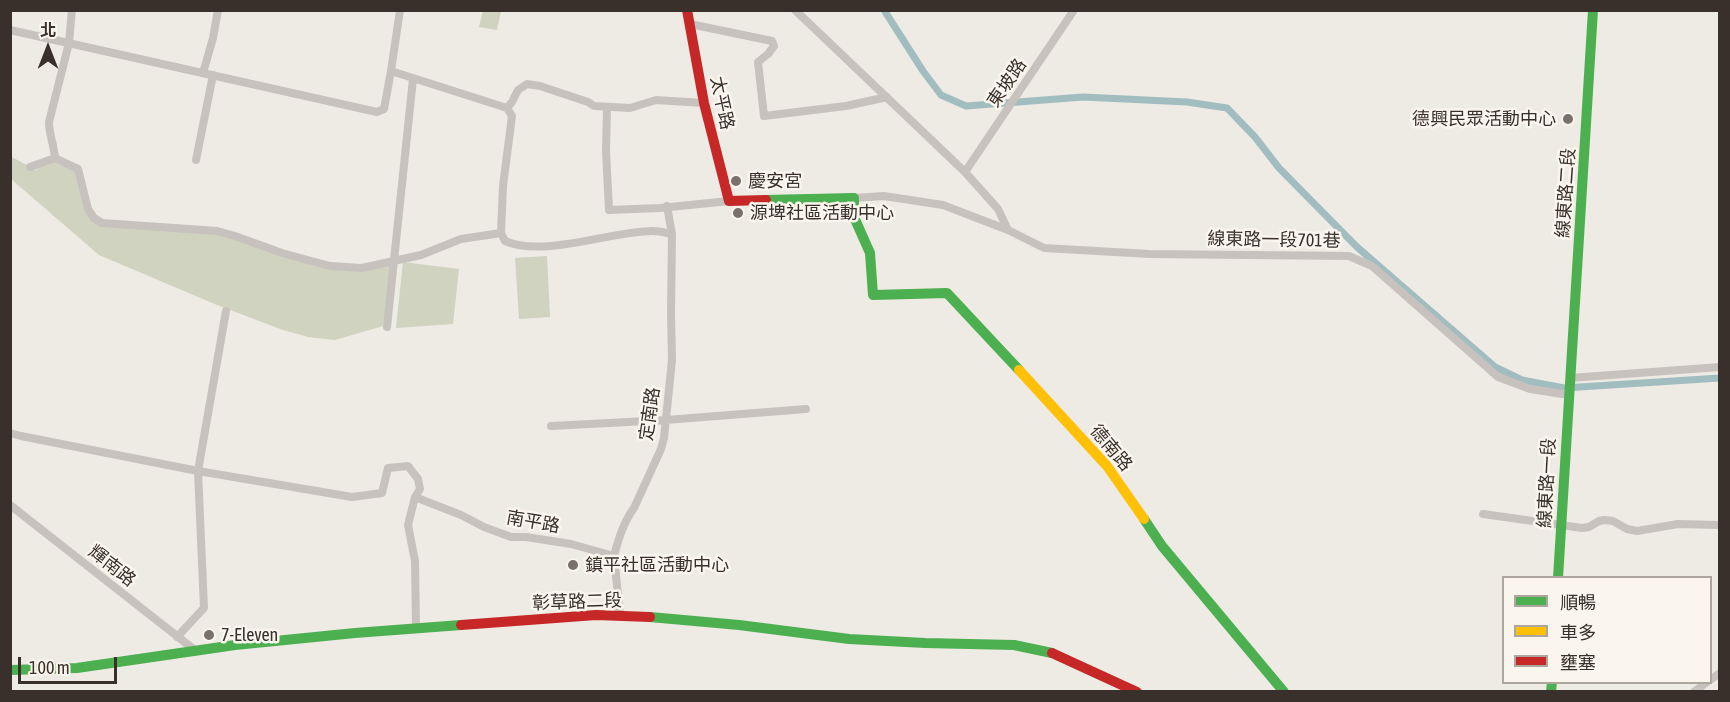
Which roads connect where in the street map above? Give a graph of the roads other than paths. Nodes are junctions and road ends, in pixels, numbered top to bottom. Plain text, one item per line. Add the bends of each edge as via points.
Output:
1 (72, 10) edge
2 (218, 10) edge
3 (400, 10) edge
4 (687, 10) edge
5 (795, 10) edge
6 (1074, 10) edge
7 (1593, 10) edge
8 (690, 24) junction
9 (10, 30) edge
10 (69, 43) junction
11 (391, 71) junction
12 (203, 73) junction
13 (213, 75) junction
14 (413, 79) junction
15 (887, 97) junction
16 (704, 103) junction
17 (607, 107) junction
18 (507, 108) junction
19 (55, 158) junction
20 (196, 160) dead end
21 (30, 167) dead end
22 (965, 172) junction
23 (854, 198) junction
24 (729, 201) junction
25 (667, 206) junction
26 (1008, 230) junction
27 (501, 233) junction
28 (672, 234) junction
29 (394, 261) junction
30 (226, 311) dead end
31 (387, 327) dead end
32 (1719, 368) edge
33 (1570, 378) junction
34 (1569, 393) junction
35 (806, 409) dead end
36 (666, 420) junction
37 (551, 426) dead end
38 (10, 433) edge
39 (198, 471) junction
40 (415, 497) junction
41 (10, 505) edge
42 (1483, 514) dead end
43 (1562, 524) junction
44 (1719, 525) edge
45 (614, 556) junction
46 (1558, 576) edge
47 (620, 616) junction
48 (416, 628) junction
49 (177, 637) junction
50 (196, 651) junction
51 (10, 670) edge
52 (1137, 692) edge
53 (1284, 692) edge

1 - 10 street
2 - 12 street
3 - 11 street
4 - 8 street, 太平路
5 - 15 street
6 - 22 street, 東坡路
7 - 33 street, 線東路二段
8 - 15 street via 772,40 774,46 758,62 764,116
8 - 16 street, 太平路
9 - 10 street
10 - 12 street
10 - 19 street via 49,122
11 - 13 street via 384,109 377,112
11 - 14 street
12 - 13 street
13 - 20 street
14 - 18 street
14 - 29 street
15 - 22 street
16 - 17 street via 656,100 630,108
16 - 24 street, 太平路
17 - 18 street via 527,84 518,90
17 - 25 street via 609,210
18 - 27 street via 512,116
19 - 21 street
19 - 29 street via 78,169 88,209 102,223 217,231 330,266 362,268
22 - 26 street via 998,209
23 - 24 street
23 - 26 street, 線東路一段701巷 via 884,196 943,205
23 - 53 street, 德南路 via 854,217 870,253 873,296 946,293 952,297 1107,466 1162,546
24 - 25 street
25 - 28 street, 定南路
26 - 34 street, 線東路一段701巷 via 1044,248 1150,254 1349,256 1372,266 1498,377 1530,389
27 - 28 street via 505,241 524,247 653,231
27 - 29 street via 461,239
28 - 36 street, 定南路 via 672,360
29 - 31 street
30 - 39 street
32 - 33 street
33 - 34 street, 線東路二段
34 - 43 street, 線東路一段
35 - 36 street
36 - 37 street
36 - 45 street, 定南路 via 661,449
38 - 39 street
39 - 40 street via 352,497 382,493 388,468 408,466 418,479 420,489
39 - 49 street via 204,608
40 - 45 street, 南平路 via 511,537 571,544
40 - 48 street via 408,525 415,561
41 - 49 street, 輝南路
42 - 43 street
43 - 44 street via 1582,528 1608,520 1637,531 1678,524
43 - 46 street, 線東路一段
45 - 47 street, 定南路
47 - 48 street, 彰草路二段
47 - 52 street, 彰草路二段 via 849,639 1024,646 1051,652
48 - 50 street, 彰草路二段
49 - 50 street, 輝南路
50 - 51 street, 彰草路二段 via 77,668

